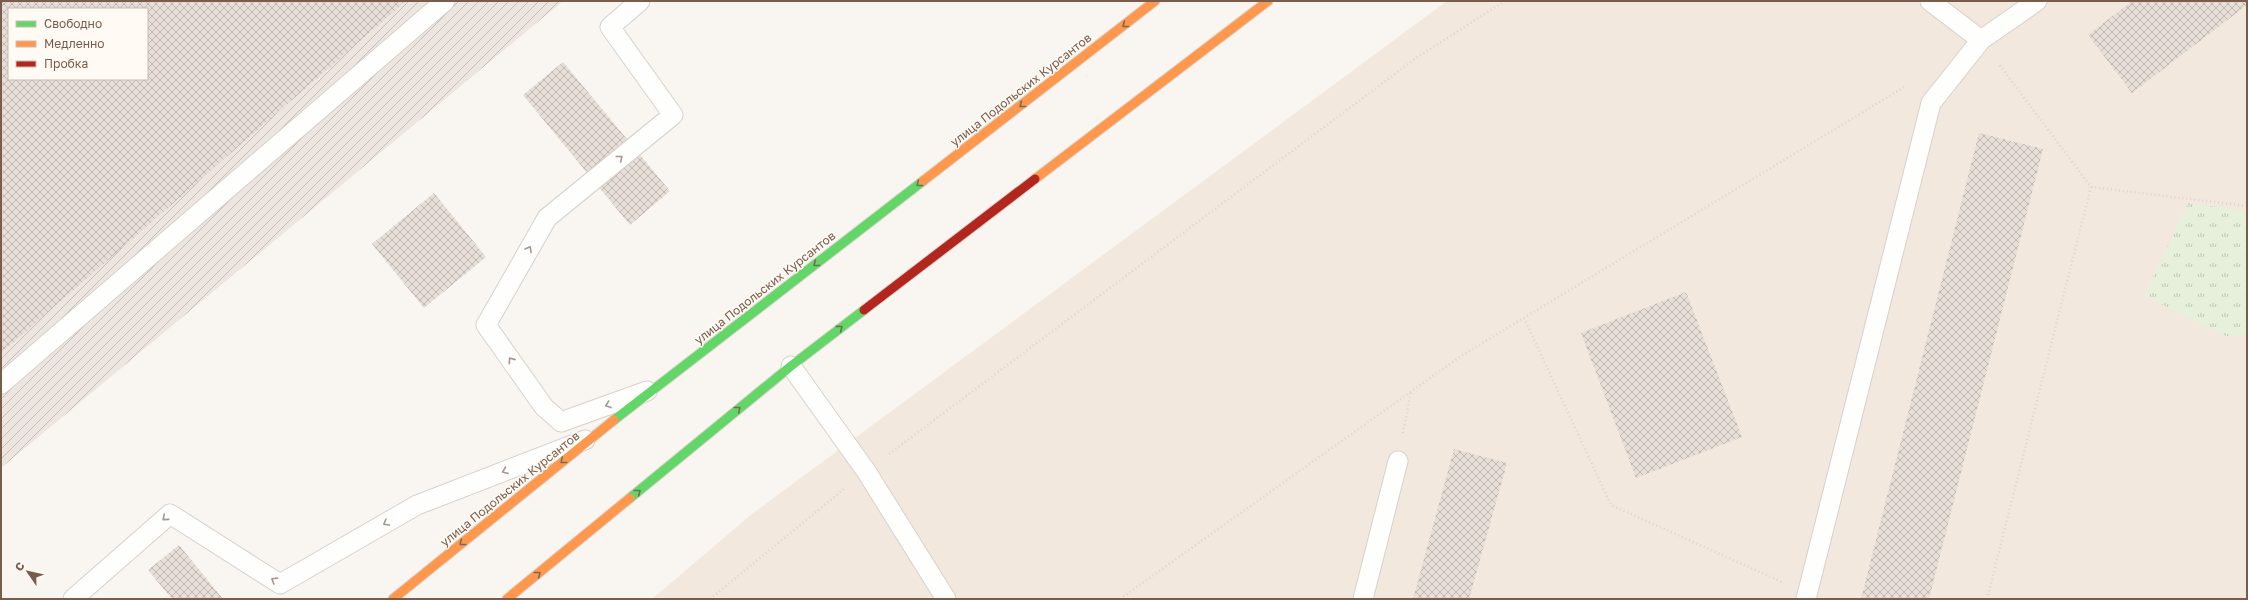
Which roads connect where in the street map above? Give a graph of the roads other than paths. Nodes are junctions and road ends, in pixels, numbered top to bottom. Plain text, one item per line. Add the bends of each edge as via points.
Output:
1 (445, 1) edge
2 (640, 1) edge
3 (1156, 1) edge
4 (1268, 1) edge
5 (1930, 1) edge
6 (2037, 1) edge
7 (1981, 40) junction
8 (791, 366) junction
9 (1, 384) edge
10 (658, 387) junction
11 (594, 436) junction
12 (1398, 461) road end
13 (1806, 596) edge
14 (73, 599) edge
15 (393, 599) edge
16 (507, 599) edge
17 (946, 599) edge
18 (1364, 599) edge

1 - 9 lane
10 -> 2 lane via 561,422 544,407 486,325 547,218 673,115 610,26
3 -> 10 main road, улица Подольских Курсантов
8 -> 4 main road
5 - 7 lane
6 - 7 lane
7 - 13 lane via 1931,103
16 -> 8 main road
8 - 17 lane via 866,471
10 - 11 main road, улица Подольских Курсантов
11 -> 14 lane via 417,505 280,584 170,514
11 -> 15 main road, улица Подольских Курсантов
12 - 18 lane

